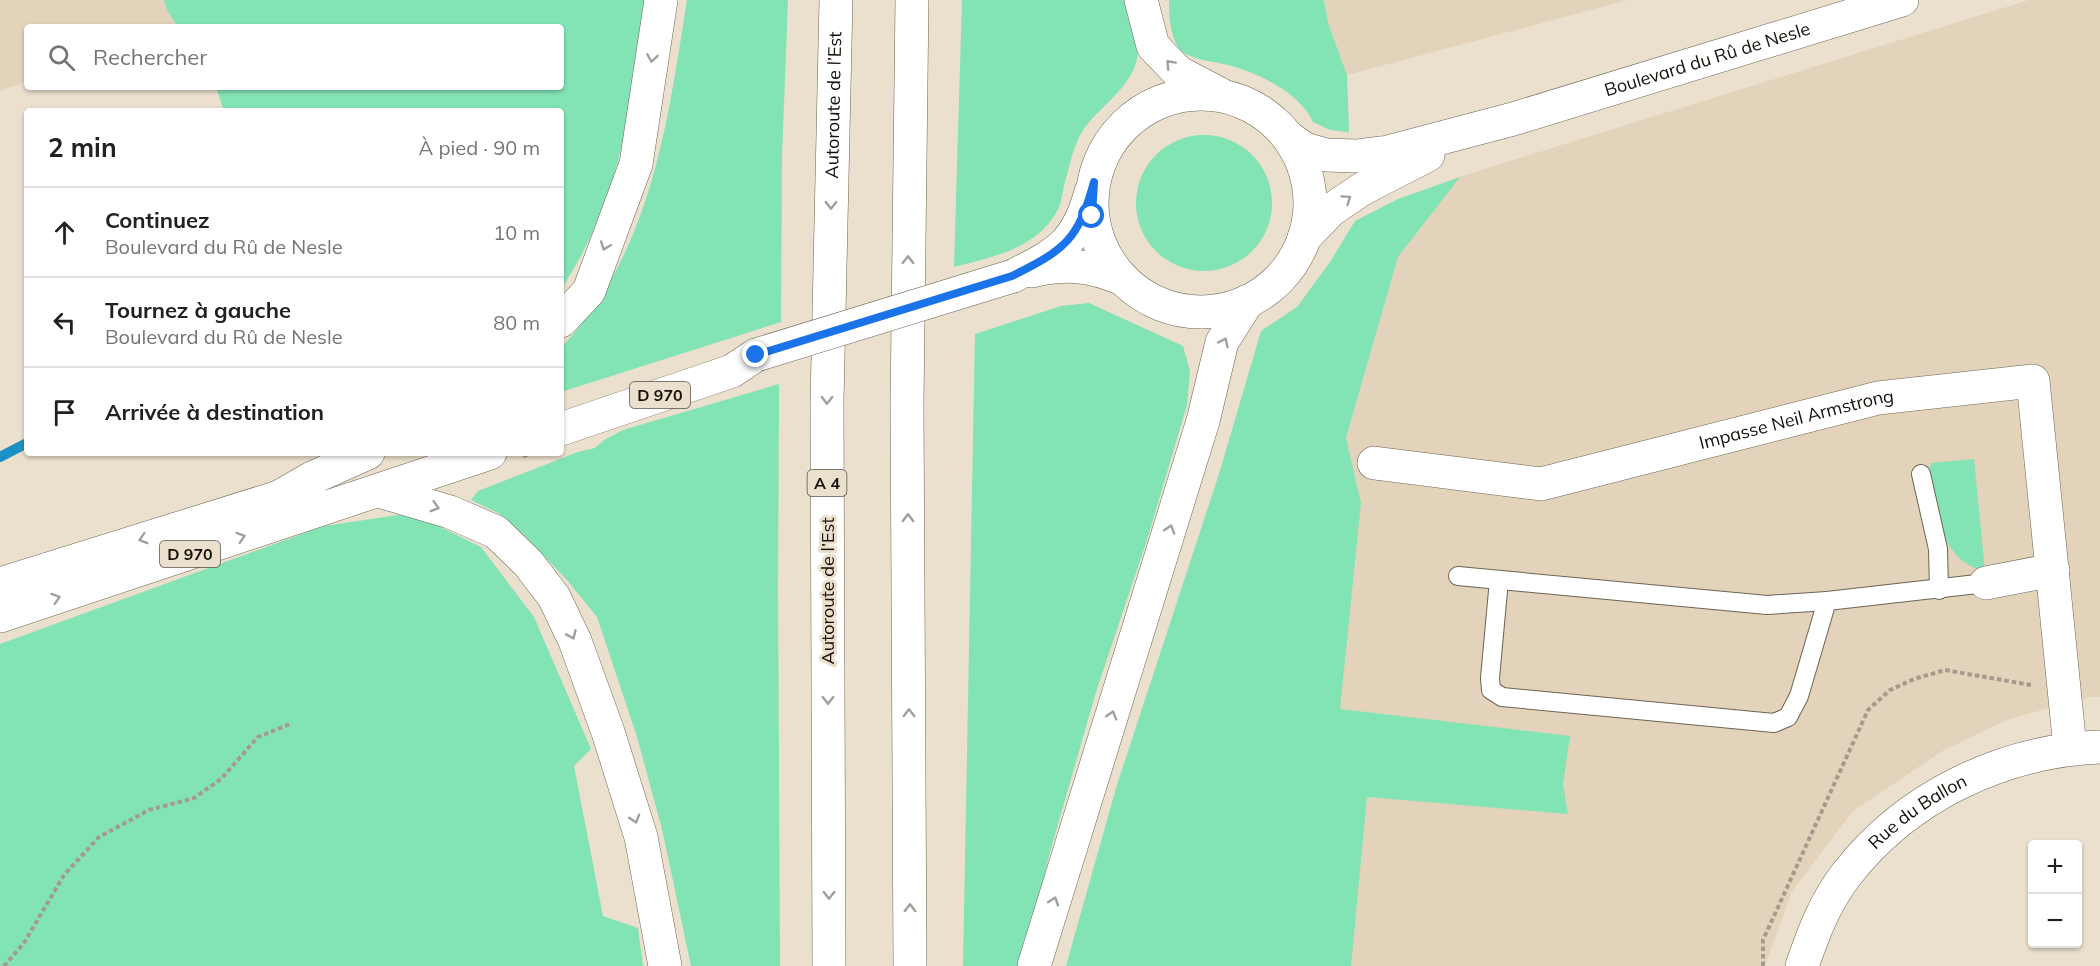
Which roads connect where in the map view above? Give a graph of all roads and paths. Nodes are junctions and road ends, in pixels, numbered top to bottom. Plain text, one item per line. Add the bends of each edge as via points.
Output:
1 (661, 0) edge
2 (836, 0) edge
3 (912, 0) edge
4 (1141, 0) edge
5 (1902, 0) edge
6 (1220, 94) junction
7 (1513, 119) junction
8 (1289, 138) junction
9 (1094, 182) junction
10 (1304, 238) junction
11 (1012, 276) junction
12 (1123, 279) junction
13 (1248, 302) junction
14 (564, 318) edge
15 (756, 355) junction
16 (564, 409) edge
17 (564, 428) edge
18 (361, 456) edge
19 (423, 456) edge
20 (481, 456) edge
21 (1374, 463) dead end
22 (1921, 474) dead end
23 (379, 491) junction
24 (279, 497) junction
25 (2053, 570) junction
26 (1458, 576) dead end
27 (1499, 580) junction
28 (1986, 582) joint
29 (0, 584) edge
30 (1939, 590) junction
31 (1827, 601) junction
32 (0, 616) edge
33 (2065, 692) junction
34 (290, 724) dead end
35 (2085, 747) edge
36 (4, 966) edge
37 (665, 966) edge
38 (829, 966) edge
39 (910, 966) edge
40 (1034, 966) edge
41 (1763, 966) edge
42 (1802, 966) edge

1 -> 14 main road via 636,164 588,291
2 -> 38 main road, Autoroute de l’Est / A 4 via 827,402
39 -> 3 main road via 907,392
6 -> 4 main road via 1178,72 1153,46
5 - 7 main road, Boulevard du Rû de Nesle
6 - 8 main road, Boulevard du Rû de Nesle via 1246,103 1270,118
6 - 9 main road, Boulevard du Rû de Nesle via 1186,94 1153,104 1125,123 1105,150
7 - 8 main road, Boulevard du Rû de Nesle via 1388,152 1356,156 1326,155 1305,149
10 -> 7 main road, Boulevard du Rû de Nesle via 1331,210 1362,189 1432,153
8 - 10 main road, Boulevard du Rû de Nesle via 1305,169 1310,204
9 - 11 main road, Boulevard du Rû de Nesle / D 970 via 1086,212 1070,240
9 - 12 main road, Boulevard du Rû de Nesle via 1092,216 1102,250
10 - 13 main road, Boulevard du Rû de Nesle via 1291,264 1272,286
11 - 12 main road, Boulevard du Rû de Nesle / D 970 via 1078,265
11 - 15 main road, Boulevard du Rû de Nesle / D 970, bridge
12 - 13 main road, Boulevard du Rû de Nesle via 1143,296 1168,307 1195,312 1222,310
40 -> 13 main road via 1203,421 1222,342
15 - 16 main road, D 970 via 725,356
15 - 17 main road, Boulevard du Rû de Nesle / D 970 via 732,371
18 - 24 main road
19 - 24 main road, D 970 via 316,491
20 - 23 main road, D 970
21 - 25 main road, Impasse Neil Armstrong via 1541,484 1878,399 2033,381
22 - 30 lane via 1938,549
32 -> 23 main road, D 970
23 -> 37 main road via 450,512 496,532 528,563 554,597 575,641 608,732 641,837
24 -> 29 main road, D 970
25 - 28 main road
25 - 33 main road, Impasse Neil Armstrong
26 - 27 lane
27 - 31 lane via 1767,605
27 - 31 lane via 1490,678 1491,690 1502,697 1774,723 1788,717 1799,696
28 - 30 lane
30 - 31 lane
33 - 35 main road, Impasse Neil Armstrong
33 - 41 path via 1945,670 1890,690 1868,710 1763,940
34 - 36 path via 258,737 221,779 194,798 149,810 99,837 64,875 24,943
35 - 42 main road, Rue du Ballon via 2032,757 1972,777 1918,805 1872,845 1845,876 1814,932

